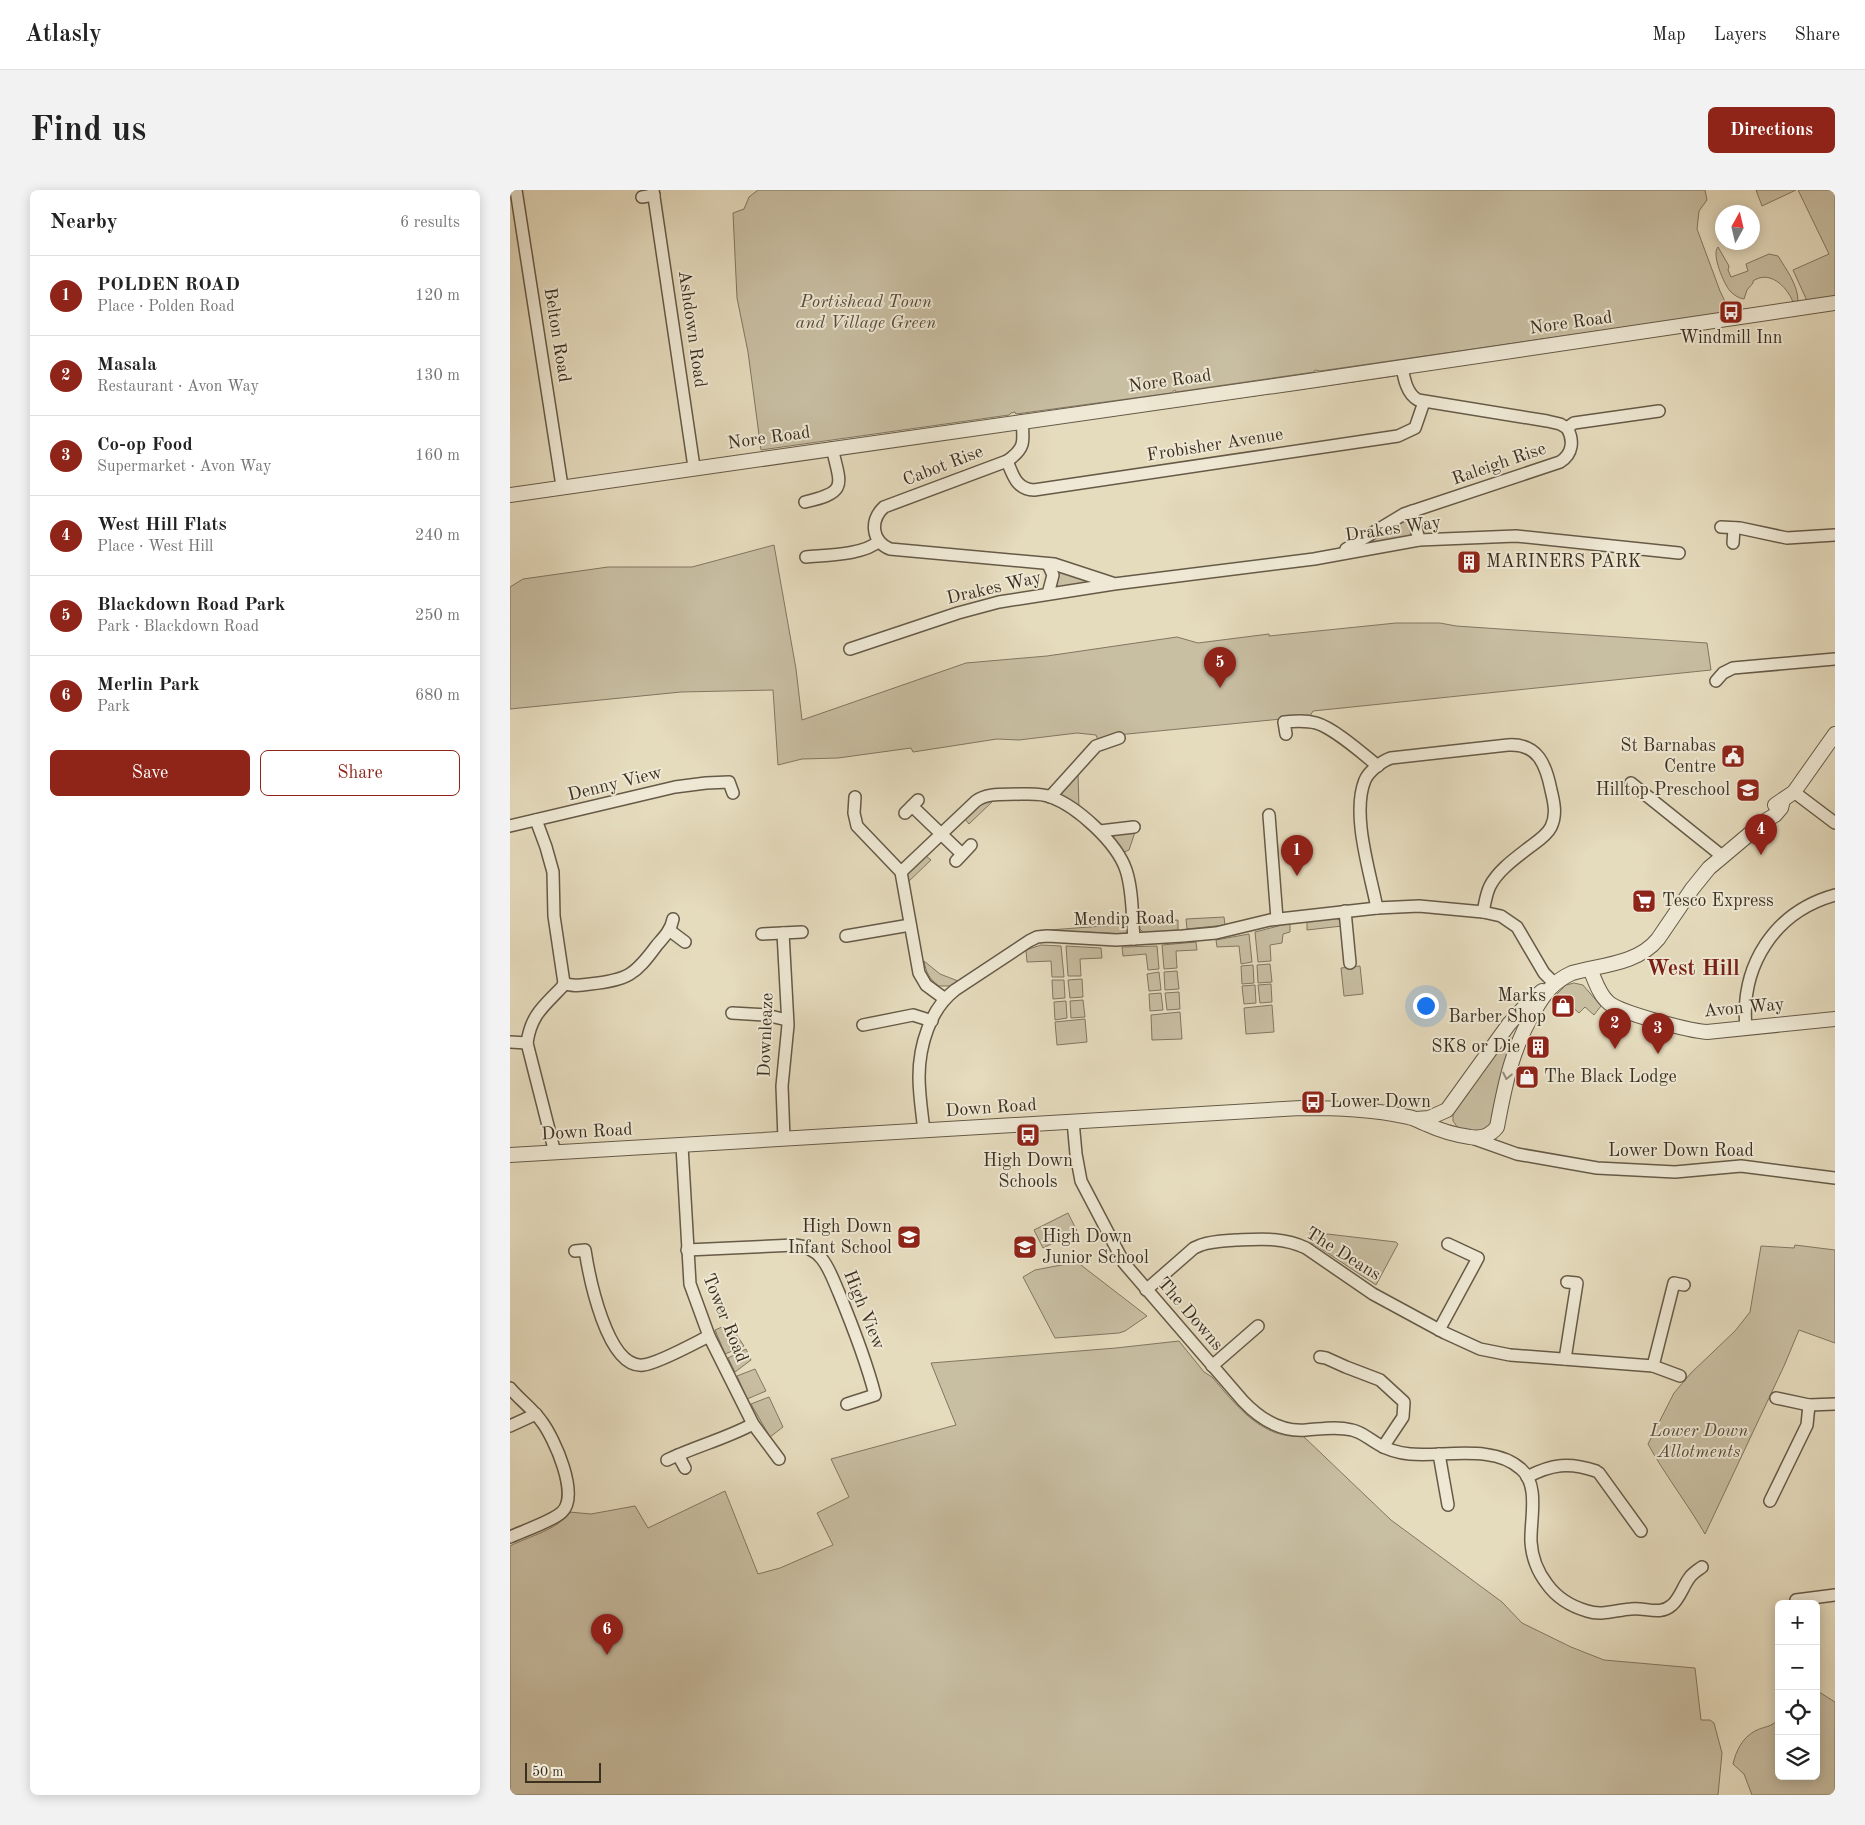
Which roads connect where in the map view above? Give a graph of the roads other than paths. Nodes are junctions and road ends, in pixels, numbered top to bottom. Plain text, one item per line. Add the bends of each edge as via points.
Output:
1 (516, 190) edge
2 (654, 193) edge
3 (642, 197) dead end
4 (1835, 304) edge
5 (1402, 366) junction
6 (1424, 402) junction
7 (1659, 411) dead end
8 (1022, 421) junction
9 (1567, 428) junction
10 (832, 448) junction
11 (1007, 461) junction
12 (694, 468) junction
13 (562, 486) junction
14 (510, 494) edge
15 (805, 502) dead end
16 (1412, 512) junction
17 (1722, 527) dead end
18 (1734, 528) junction
19 (1835, 535) edge
20 (1419, 540) junction
21 (879, 541) junction
22 (1733, 543) dead end
23 (1679, 553) dead end
24 (1333, 555) junction
25 (806, 557) dead end
26 (1048, 564) junction
27 (1114, 584) junction
28 (1048, 594) junction
29 (850, 649) dead end
30 (1835, 659) edge
31 (1716, 681) dead end
32 (1286, 734) dead end
33 (1835, 734) edge
34 (1119, 738) dead end
35 (1378, 766) junction
36 (1631, 783) dead end
37 (730, 784) dead end
38 (1788, 796) junction
39 (855, 797) dead end
40 (1050, 797) junction
41 (912, 806) dead end
42 (1269, 815) dead end
43 (536, 820) junction
44 (1835, 822) edge
45 (510, 826) edge
46 (1134, 827) dead end
47 (1100, 831) junction
48 (942, 834) junction
49 (971, 845) dead end
50 (1722, 856) junction
51 (902, 872) junction
52 (1835, 895) edge
53 (1376, 908) junction
54 (1345, 911) junction
55 (1483, 912) junction
56 (673, 919) dead end
57 (1277, 919) junction
58 (910, 925) junction
59 (669, 930) junction
60 (802, 932) dead end
61 (783, 933) junction
62 (762, 934) dead end
63 (846, 936) dead end
64 (1134, 939) junction
65 (685, 942) dead end
66 (1350, 963) dead end
67 (1590, 969) junction
68 (564, 983) junction
69 (1553, 985) junction
70 (945, 999) junction
71 (732, 1013) dead end
72 (746, 1014) junction
73 (1835, 1019) edge
74 (787, 1020) junction
75 (932, 1020) junction
76 (1509, 1024) junction
77 (863, 1025) dead end
78 (746, 1026) dead end
79 (1746, 1028) junction
80 (1522, 1033) junction
81 (510, 1042) edge
82 (527, 1043) junction
83 (1447, 1110) junction
84 (1415, 1119) junction
85 (1073, 1121) junction
86 (1497, 1127) junction
87 (924, 1131) junction
88 (1468, 1137) junction
89 (784, 1139) junction
90 (682, 1146) junction
91 (555, 1153) junction
92 (1517, 1154) junction
93 (510, 1155) edge
94 (1835, 1178) edge
95 (1448, 1244) dead end
96 (597, 1248) dead end
97 (687, 1250) junction
98 (1478, 1258) junction
99 (1489, 1264) dead end
100 (1577, 1283) dead end
101 (1675, 1283) dead end
102 (1146, 1290) junction
103 (1258, 1326) dead end
104 (1439, 1330) junction
105 (709, 1336) junction
106 (1326, 1355) dead end
107 (1565, 1359) junction
108 (1212, 1366) junction
109 (1653, 1366) junction
110 (1680, 1376) dead end
111 (510, 1388) edge
112 (886, 1391) dead end
113 (875, 1395) junction
114 (1776, 1398) dead end
115 (848, 1404) dead end
116 (1835, 1404) edge
117 (1809, 1405) junction
118 (536, 1414) junction
119 (753, 1424) junction
120 (510, 1426) edge
121 (1383, 1447) junction
122 (1439, 1454) junction
123 (678, 1455) junction
124 (778, 1459) dead end
125 (667, 1460) dead end
126 (1608, 1463) dead end
127 (685, 1468) dead end
128 (1600, 1473) junction
129 (1527, 1477) junction
130 (1776, 1497) dead end
131 (1443, 1500) dead end
132 (1635, 1529) dead end
133 (510, 1537) edge
134 (1696, 1569) dead end
135 (1835, 1595) edge
136 (1803, 1596) dead end
137 (1624, 1598) dead end
138 (1625, 1610) junction

1 - 13 street, Belton Road
2 - 3 street, Ashdown Road
2 - 12 street, Ashdown Road
4 - 5 street, Nore Road
5 - 6 street via 1410,392
5 - 8 street, Nore Road
6 - 9 street, Raleigh Rise via 1547,421
6 - 11 street, Frobisher Avenue via 1415,428 1398,436 1034,490 1017,483
7 - 9 street via 1574,423
8 - 10 street, Nore Road
8 - 11 street, Cabot Rise via 1022,446
9 - 16 street, Raleigh Rise via 1571,449 1560,462
10 - 12 street, Nore Road
10 - 15 street via 838,487 829,496
11 - 21 street, Cabot Rise via 884,508 876,517 874,526
12 - 13 street, Nore Road
13 - 14 street, Nore Road
16 - 20 street
16 - 24 street, Raleigh Rise
17 - 18 street
18 - 19 street via 1787,538
18 - 22 street
20 - 23 street, Drakes Way via 1516,536
20 - 24 street, Drakes Way
21 - 25 street via 872,546 820,560
21 - 26 street via 890,549
24 - 27 street, Drakes Way
26 - 27 street, Drakes Way
26 - 28 street via 1053,575
27 - 28 street, Drakes Way
28 - 29 street, Drakes Way via 970,609 886,643
30 - 31 street via 1733,668
32 - 35 street via 1284,722 1317,724
33 - 38 street
34 - 40 street via 1096,746
35 - 53 street via 1366,778 1360,812
35 - 55 street via 1394,757 1511,744 1525,747 1541,759 1548,772 1555,806 1552,825 1491,883
36 - 50 street
37 - 43 street, Denny View via 675,787
38 - 44 street
38 - 50 street via 1777,813
39 - 51 street via 857,826
40 - 47 street
40 - 48 street via 1022,794 983,797
41 - 48 street
42 - 57 street
43 - 45 street, Denny View
43 - 68 street via 553,872 554,918
46 - 47 street
47 - 64 street via 1116,850 1126,871
48 - 49 street via 959,858
48 - 51 street
50 - 67 street via 1702,875 1650,948 1629,958
51 - 58 street
52 - 79 street via 1793,915 1763,948 1747,988
53 - 54 street, Mendip Road
53 - 55 street, Mendip Road via 1413,906
54 - 57 street, Mendip Road
54 - 66 street
55 - 69 street, Mendip Road via 1501,916 1514,924
56 - 59 street
57 - 64 street, Mendip Road via 1216,933
58 - 63 street
58 - 70 street via 921,978
59 - 65 street
59 - 68 street via 643,964 629,976 571,986
60 - 61 street
61 - 62 street
61 - 74 street, Downleaze
64 - 70 street, Mendip Road via 1037,937
67 - 69 street via 1572,973
67 - 79 street, Avon Way via 1604,998 1625,1011 1706,1032
68 - 82 street via 533,1019
69 - 76 street via 1540,992
69 - 80 street
70 - 75 street, Mendip Road
71 - 72 street
72 - 74 street
72 - 78 street
73 - 79 street, Avon Way
74 - 89 street, Downleaze via 782,1086
75 - 77 street via 913,1016
75 - 87 street, Mendip Road via 924,1040 919,1072
76 - 80 street
76 - 83 street
80 -> 86 street via 1509,1068
81 - 82 street
82 - 91 street
83 - 84 street via 1429,1118
83 - 88 street via 1452,1125
84 - 85 street, Down Road via 1364,1110 1321,1108
84 - 88 street, Down Road
85 - 87 street, Down Road
85 - 102 street, The Downs via 1081,1180 1121,1258
86 - 88 street via 1486,1136
86 - 92 street via 1501,1142
87 - 89 street, Down Road
88 - 92 street, Lower Down Road
89 - 90 street, Down Road
90 - 91 street, Down Road
90 - 97 street, Tower Road
91 - 93 street, Down Road
92 - 94 street, Lower Down Road via 1597,1168 1674,1172 1741,1166
95 - 98 street
96 - 105 street via 580,1251 600,1312 618,1353 627,1362 647,1364
97 - 105 street, Tower Road via 690,1284
97 - 113 street, High View via 787,1245 815,1252 827,1267 845,1308
98 - 99 street
98 - 104 street
100 - 107 street
101 - 109 street
102 - 104 street, The Deans via 1201,1245 1278,1239 1306,1248 1373,1294
102 - 108 street, The Downs
103 - 108 street, The Downs
104 - 107 street, The Deans via 1496,1353
105 - 119 street, Tower Road
106 - 121 street via 1382,1381 1404,1402 1406,1408 1401,1419
107 - 109 street, The Deans
108 - 121 street, The Downs via 1252,1411 1269,1422 1293,1430 1352,1430
109 - 110 street, The Deans
111 - 118 street
112 - 113 street
113 - 115 street
114 - 117 street
116 - 117 street
117 - 130 street via 1807,1426
118 - 120 street
118 - 133 street via 561,1461 568,1486 567,1504 558,1515
119 - 123 street
119 - 124 street, Tower Road
121 - 122 street, The Downs via 1409,1454
122 - 129 street, The Downs via 1469,1453 1497,1457 1516,1465
122 - 131 street
123 - 125 street
123 - 127 street
126 - 128 street
128 - 129 street via 1555,1465
128 - 132 street
129 - 138 street via 1532,1492 1533,1554 1537,1569 1548,1586 1564,1601 1589,1612
134 - 138 street via 1674,1603 1666,1609
135 - 136 street
137 - 138 street

